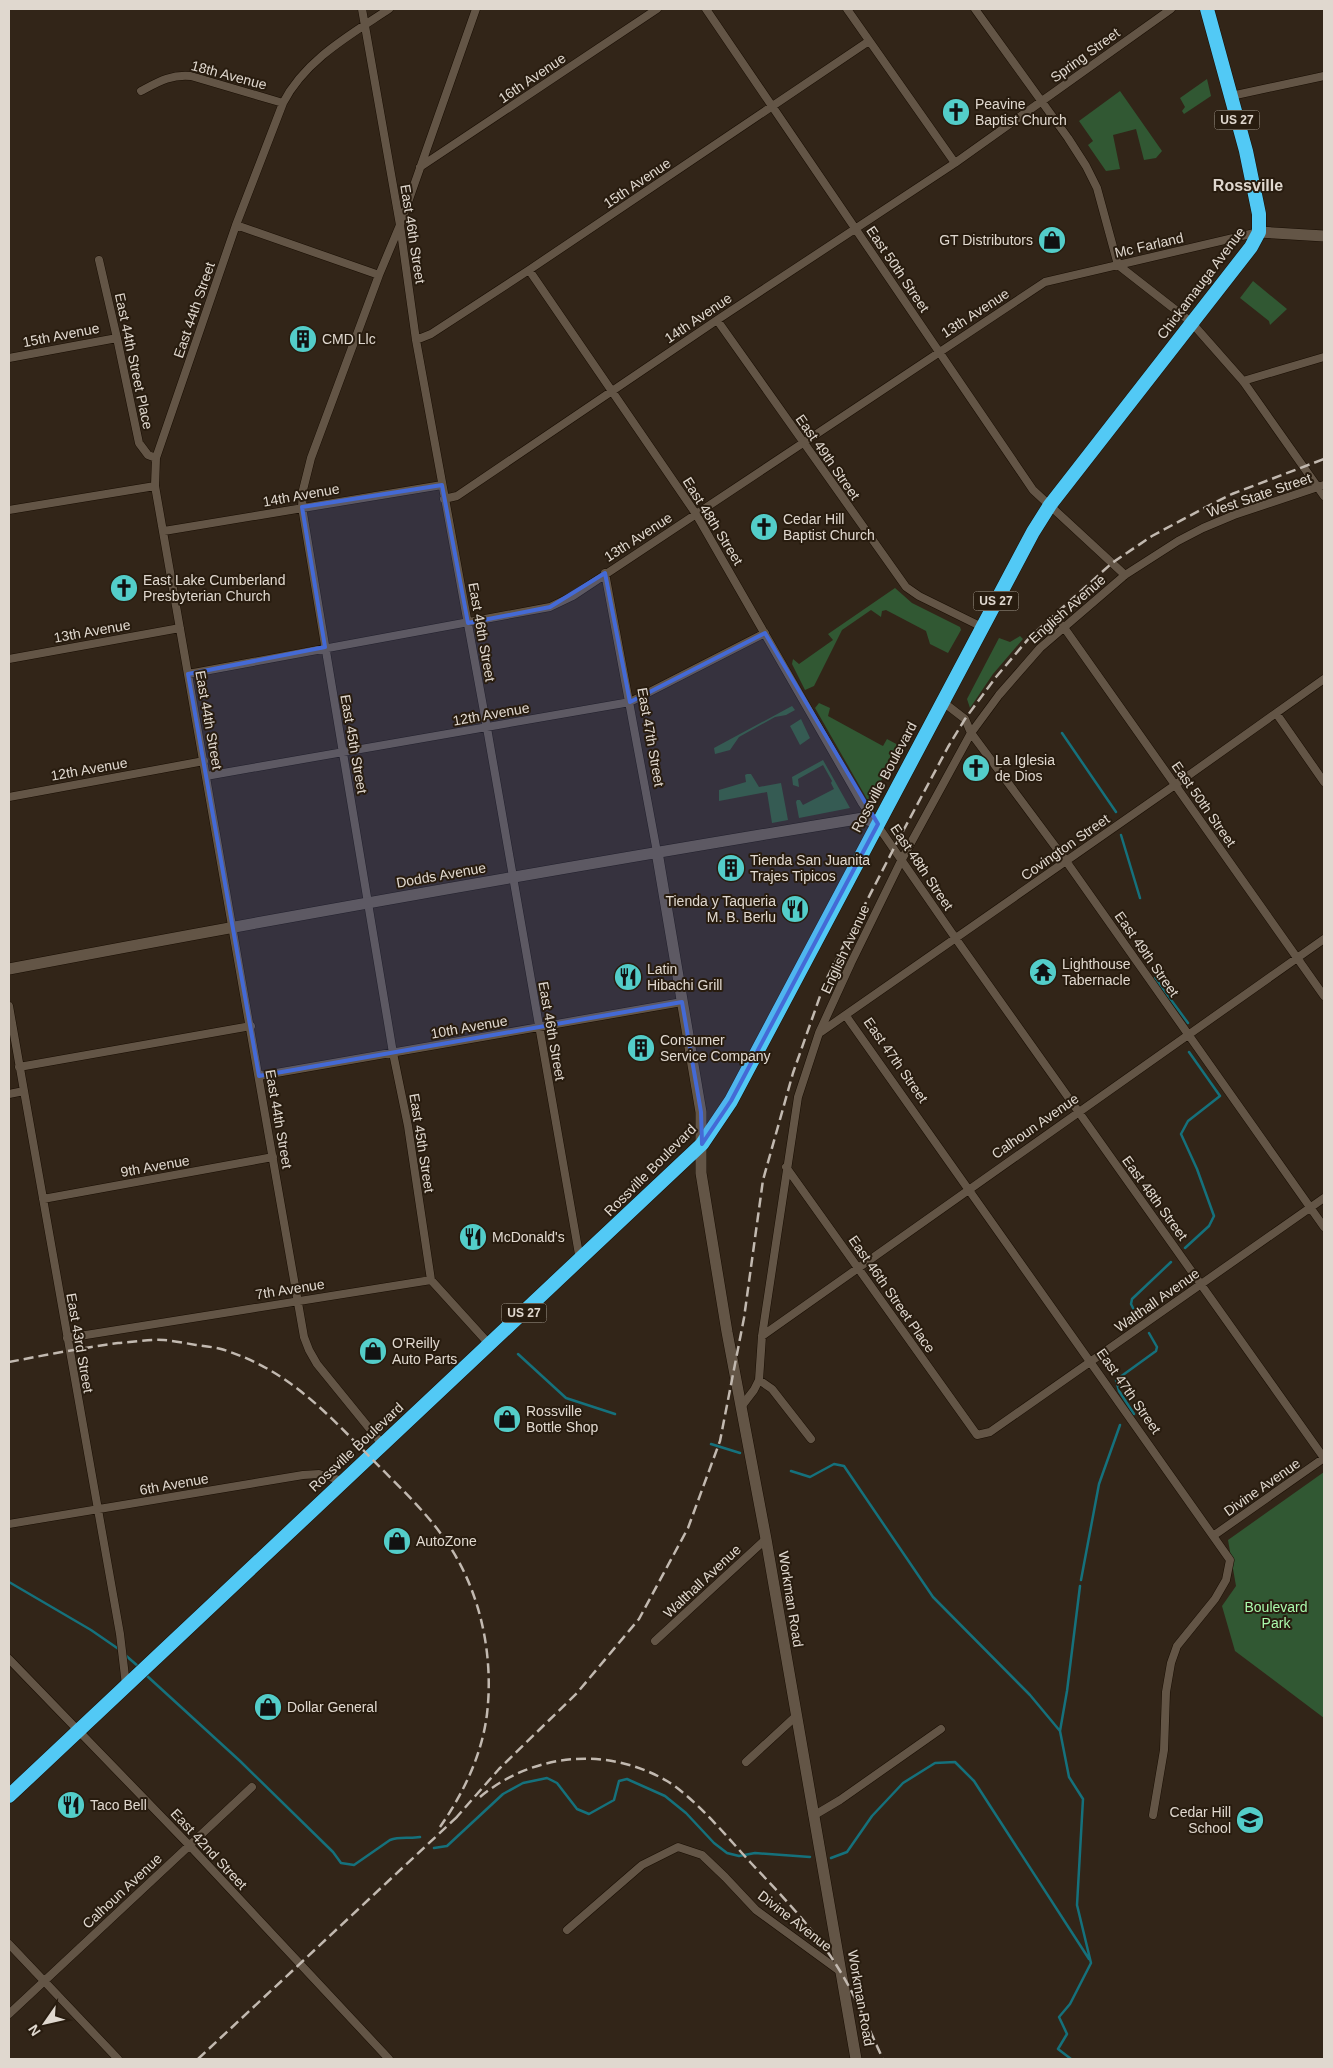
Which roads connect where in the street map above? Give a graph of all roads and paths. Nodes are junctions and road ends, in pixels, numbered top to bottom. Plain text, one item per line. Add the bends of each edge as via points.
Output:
1 (362, 9) edge
2 (389, 9) edge
3 (476, 9) edge
4 (657, 9) edge
5 (706, 9) edge
6 (847, 9) edge
7 (975, 9) edge
8 (1171, 9) edge
9 (1207, 9) edge
10 (364, 25) junction
11 (869, 41) junction
12 (1324, 76) edge
13 (141, 91) dead end
14 (1231, 96) junction
15 (1041, 102) junction
16 (283, 103) junction
17 (773, 107) junction
18 (965, 156) joint
19 (955, 163) junction
20 (420, 167) junction
21 (236, 225) junction
22 (400, 226) junction
23 (855, 228) junction
24 (1259, 232) junction
25 (1324, 236) edge
26 (99, 260) dead end
27 (1118, 265) junction
28 (530, 270) junction
29 (379, 275) junction
30 (1044, 282) joint
31 (717, 320) junction
32 (1191, 322) junction
33 (117, 338) junction
34 (416, 340) junction
35 (939, 351) junction
36 (1324, 357) edge
37 (9, 358) edge
38 (1242, 381) junction
39 (612, 392) junction
40 (1138, 393) joint
41 (803, 444) junction
42 (156, 458) junction
43 (442, 485) junction
44 (155, 486) junction
45 (1321, 486) edge
46 (1324, 496) edge
47 (444, 499) junction
48 (1050, 506) junction
49 (302, 507) junction
50 (9, 510) edge
51 (696, 514) junction
52 (1203, 528) joint
53 (164, 531) junction
54 (605, 572) junction
55 (1125, 575) junction
56 (468, 623) junction
57 (1063, 626) junction
58 (982, 627) junction
59 (180, 628) junction
60 (765, 632) junction
61 (325, 648) junction
62 (9, 659) edge
63 (188, 674) junction
64 (1324, 679) edge
65 (630, 702) junction
66 (943, 702) junction
67 (1276, 713) junction
68 (487, 728) junction
69 (971, 733) junction
70 (343, 753) junction
71 (204, 761) junction
72 (206, 776) junction
73 (1324, 782) edge
74 (1175, 785) junction
75 (9, 796) edge
76 (878, 824) junction
77 (657, 852) junction
78 (901, 861) junction
79 (1066, 861) junction
80 (513, 877) junction
81 (368, 904) junction
82 (232, 926) junction
83 (956, 939) junction
84 (1324, 939) edge
85 (1297, 958) junction
86 (9, 969) edge
87 (1324, 996) edge
88 (682, 1002) junction
89 (9, 1006) edge
90 (846, 1016) junction
91 (251, 1026) junction
92 (539, 1028) junction
93 (819, 1033) junction
94 (1188, 1034) junction
95 (393, 1053) junction
96 (19, 1067) junction
97 (259, 1076) junction
98 (24, 1091) junction
99 (9, 1094) edge
100 (1078, 1112) junction
101 (702, 1144) junction
102 (273, 1157) junction
103 (786, 1167) junction
104 (967, 1190) junction
105 (1324, 1198) edge
106 (43, 1199) junction
107 (1310, 1208) junction
108 (1324, 1227) edge
109 (580, 1260) junction
110 (858, 1267) junction
111 (431, 1280) junction
112 (1201, 1284) junction
113 (298, 1300) junction
114 (762, 1336) junction
115 (66, 1338) junction
116 (490, 1344) junction
117 (1090, 1362) junction
118 (759, 1380) junction
119 (741, 1407) junction
120 (977, 1436) joint
121 (811, 1440) dead end
122 (382, 1444) junction
123 (1324, 1458) edge
124 (343, 1481) junction
125 (97, 1510) junction
126 (9, 1524) edge
127 (1213, 1536) junction
128 (766, 1539) junction
129 (654, 1642) dead end
130 (9, 1659) edge
131 (126, 1685) junction
132 (796, 1717) junction
133 (941, 1729) dead end
134 (77, 1731) junction
135 (746, 1762) dead end
136 (252, 1787) dead end
137 (9, 1796) edge
138 (1153, 1815) dead end
139 (813, 1816) junction
140 (189, 1845) junction
141 (567, 1930) dead end
142 (9, 1944) edge
143 (841, 1972) junction
144 (44, 1981) junction
145 (9, 2014) edge
146 (118, 2059) edge
147 (389, 2059) edge
148 (856, 2059) edge

1 - 10 street, East 46th Street
2 - 10 street, East 44th Street
3 - 20 street, East 45th Street
4 - 20 street, 16th Avenue
5 - 17 street, East 50th Street
6 - 11 street
7 - 15 street
8 - 15 street, Spring Street
9 - 14 highway, Chickamauga Avenue / US 27
10 - 16 street, East 44th Street via 304,72 290,88
10 - 22 street, East 46th Street
11 - 17 street, 15th Avenue
11 - 19 street
12 - 14 street
13 - 16 street, 18th Avenue via 170,76 186,76
14 - 24 highway, Chickamauga Avenue / US 27 via 1259,214
15 - 18 street, Spring Street
15 - 27 street via 1068,138 1097,188
16 - 21 street, East 44th Street
17 - 23 street, East 50th Street
17 - 28 street, 15th Avenue
18 - 19 street, 14th Avenue
19 - 23 street, 14th Avenue
20 - 22 street, East 45th Street
21 - 29 street
21 - 42 street, East 44th Street
22 - 29 street, East 45th Street
22 - 34 street, East 46th Street
23 - 31 street, 14th Avenue
23 - 35 street, East 50th Street
24 - 25 street
24 - 27 street, Mc Farland
24 - 32 highway, Chickamauga Avenue / US 27 via 1251,247
26 - 33 street, East 44th Street Place
27 - 30 street, Mc Farland
27 - 32 street
28 - 34 street, 15th Avenue via 431,334
28 - 39 street, East 48th Street
29 - 49 street, East 45th Street via 311,458
30 - 35 street, 13th Avenue
31 - 39 street, 14th Avenue
31 - 41 street, East 49th Street
32 - 38 street
32 - 40 highway, Chickamauga Avenue / US 27
33 - 37 street, 15th Avenue
33 - 42 street, East 44th Street Place via 139,443 148,455
34 - 43 street, East 46th Street
35 - 41 street, 13th Avenue
35 - 48 street, East 50th Street via 1033,490
36 - 38 street
38 - 45 street
39 - 47 street, 14th Avenue via 457,496
39 - 51 street, East 48th Street
40 - 48 highway, Rossville Boulevard / US 27
41 - 51 street, 13th Avenue
41 - 58 street, East 49th Street via 906,587
42 - 44 street, East 44th Street
43 - 47 street, East 46th Street
43 - 49 street, 14th Avenue
44 - 50 street
44 - 53 street, East 44th Street
45 - 46 street
45 - 52 street, West State Street
47 - 56 street, East 46th Street
48 - 55 street, East 50th Street
48 - 58 highway, Rossville Boulevard / US 27
49 - 53 street, 14th Avenue
49 - 61 street, East 45th Street
51 - 54 street, 13th Avenue
51 - 60 street, East 48th Street
52 - 55 street, English Avenue
53 - 59 street, East 44th Street
54 - 56 street, 13th Avenue via 573,596 550,607
54 - 65 street, East 47th Street
55 - 57 street, English Avenue
56 - 61 street, 13th Avenue
56 - 68 street, East 46th Street
57 - 69 street, English Avenue via 1023,667
57 - 74 street, East 50th Street
58 - 66 highway, Rossville Boulevard / US 27
59 - 62 street, 13th Avenue
59 - 63 street, East 44th Street
60 - 65 street, 12th Avenue
60 - 76 street, East 48th Street via 862,803
61 - 63 street, 13th Avenue
61 - 70 street, East 45th Street
63 - 71 street, East 44th Street
64 - 67 street, Covington Street
65 - 68 street, 12th Avenue
65 - 77 street, East 47th Street
66 - 69 street, East 49th Street via 965,719
66 - 76 highway, Rossville Boulevard / US 27
67 - 73 street
67 - 74 street, Covington Street
68 - 70 street, 12th Avenue
68 - 80 street, East 46th Street
69 - 78 street, English Avenue
69 - 79 street, East 49th Street
70 - 72 street, 12th Avenue
70 - 81 street, East 45th Street
71 - 72 street, East 44th Street
71 - 75 street, 12th Avenue
72 - 82 street, East 44th Street
74 - 79 street, Covington Street
74 - 85 street, East 50th Street
76 - 77 street, Dodds Avenue via 863,818
76 - 78 street, East 48th Street
76 - 101 highway, Rossville Boulevard / US 27 via 731,1102
77 - 80 street, Dodds Avenue
77 - 88 street, East 47th Street
78 - 83 street, East 48th Street
78 - 93 street, English Avenue
79 - 83 street, Covington Street
79 - 94 street, East 49th Street
80 - 81 street, Dodds Avenue
80 - 92 street, East 46th Street
81 - 82 street, Dodds Avenue
81 - 95 street, East 45th Street
82 - 86 street, Dodds Avenue
82 - 91 street, East 44th Street
83 - 90 street, Covington Street
83 - 100 street, East 48th Street
84 - 85 street, Calhoun Avenue
85 - 87 street, East 50th Street
85 - 94 street, Calhoun Avenue
88 - 92 street, 10th Avenue
88 - 101 street, East 47th Street via 701,1112
89 - 96 street, East 43rd Street
90 - 93 street, Covington Street
90 - 104 street, East 47th Street
91 - 96 street
91 - 97 street, East 44th Street
92 - 95 street, 10th Avenue
92 - 109 street, East 46th Street
93 - 103 street, English Avenue via 798,1097
94 - 100 street, Calhoun Avenue
94 - 107 street, East 49th Street
95 - 97 street, 10th Avenue
95 - 111 street, East 45th Street via 408,1126
96 - 98 street, East 43rd Street
97 - 102 street, East 44th Street
98 - 99 street
98 - 106 street, East 43rd Street
100 - 104 street, Calhoun Avenue
100 - 112 street, East 48th Street
101 - 109 highway, Rossville Boulevard / US 27
101 - 119 street, Workman Road via 701,1173
102 - 106 street, 9th Avenue
102 - 113 street, East 44th Street
103 - 110 street, East 46th Street Place
103 - 114 street, English Avenue
104 - 110 street, Calhoun Avenue
104 - 117 street, East 47th Street
105 - 107 street, Walthall Avenue
106 - 115 street, East 43rd Street
107 - 108 street, East 49th Street
107 - 112 street, Walthall Avenue
109 - 116 highway, Rossville Boulevard / US 27
110 - 114 street, Calhoun Avenue
110 - 120 street, East 46th Street Place
111 - 113 street, 7th Avenue
111 - 116 street
112 - 117 street, Walthall Avenue
112 - 123 street, East 48th Street
113 - 115 street, 7th Avenue
113 - 122 street, East 44th Street via 309,1350
114 - 118 street, English Avenue
115 - 125 street, East 43rd Street
116 - 122 highway, Rossville Boulevard / US 27
117 - 120 street, Walthall Avenue via 990,1432
117 - 127 street, East 47th Street
118 - 119 street, English Avenue
118 - 121 street via 772,1389
119 - 128 street, Workman Road
122 - 124 highway, Rossville Boulevard / US 27
123 - 127 street, Divine Avenue
124 - 125 street, 6th Avenue via 320,1474 303,1475
124 - 131 highway, Rossville Boulevard / US 27
125 - 126 street, 6th Avenue
125 - 131 street, East 43rd Street
127 - 138 street, East 47th Street via 1230,1560 1226,1580 1177,1646 1171,1663 1166,1692 1164,1750
128 - 129 street, Walthall Avenue
128 - 132 street, Workman Road
130 - 134 street, East 42nd Street
131 - 134 highway, Rossville Boulevard / US 27
132 - 135 street
132 - 139 street, Workman Road
133 - 139 street
134 - 137 highway, Rossville Boulevard / US 27
134 - 140 street, East 42nd Street
136 - 140 street, Calhoun Avenue
139 - 143 street, Workman Road
140 - 144 street, Calhoun Avenue
140 - 147 street, East 42nd Street
141 - 143 street, Divine Avenue via 642,1866 678,1847 702,1855 756,1910
142 - 144 street
143 - 148 street, Workman Road
144 - 145 street, Calhoun Avenue
144 - 146 street

